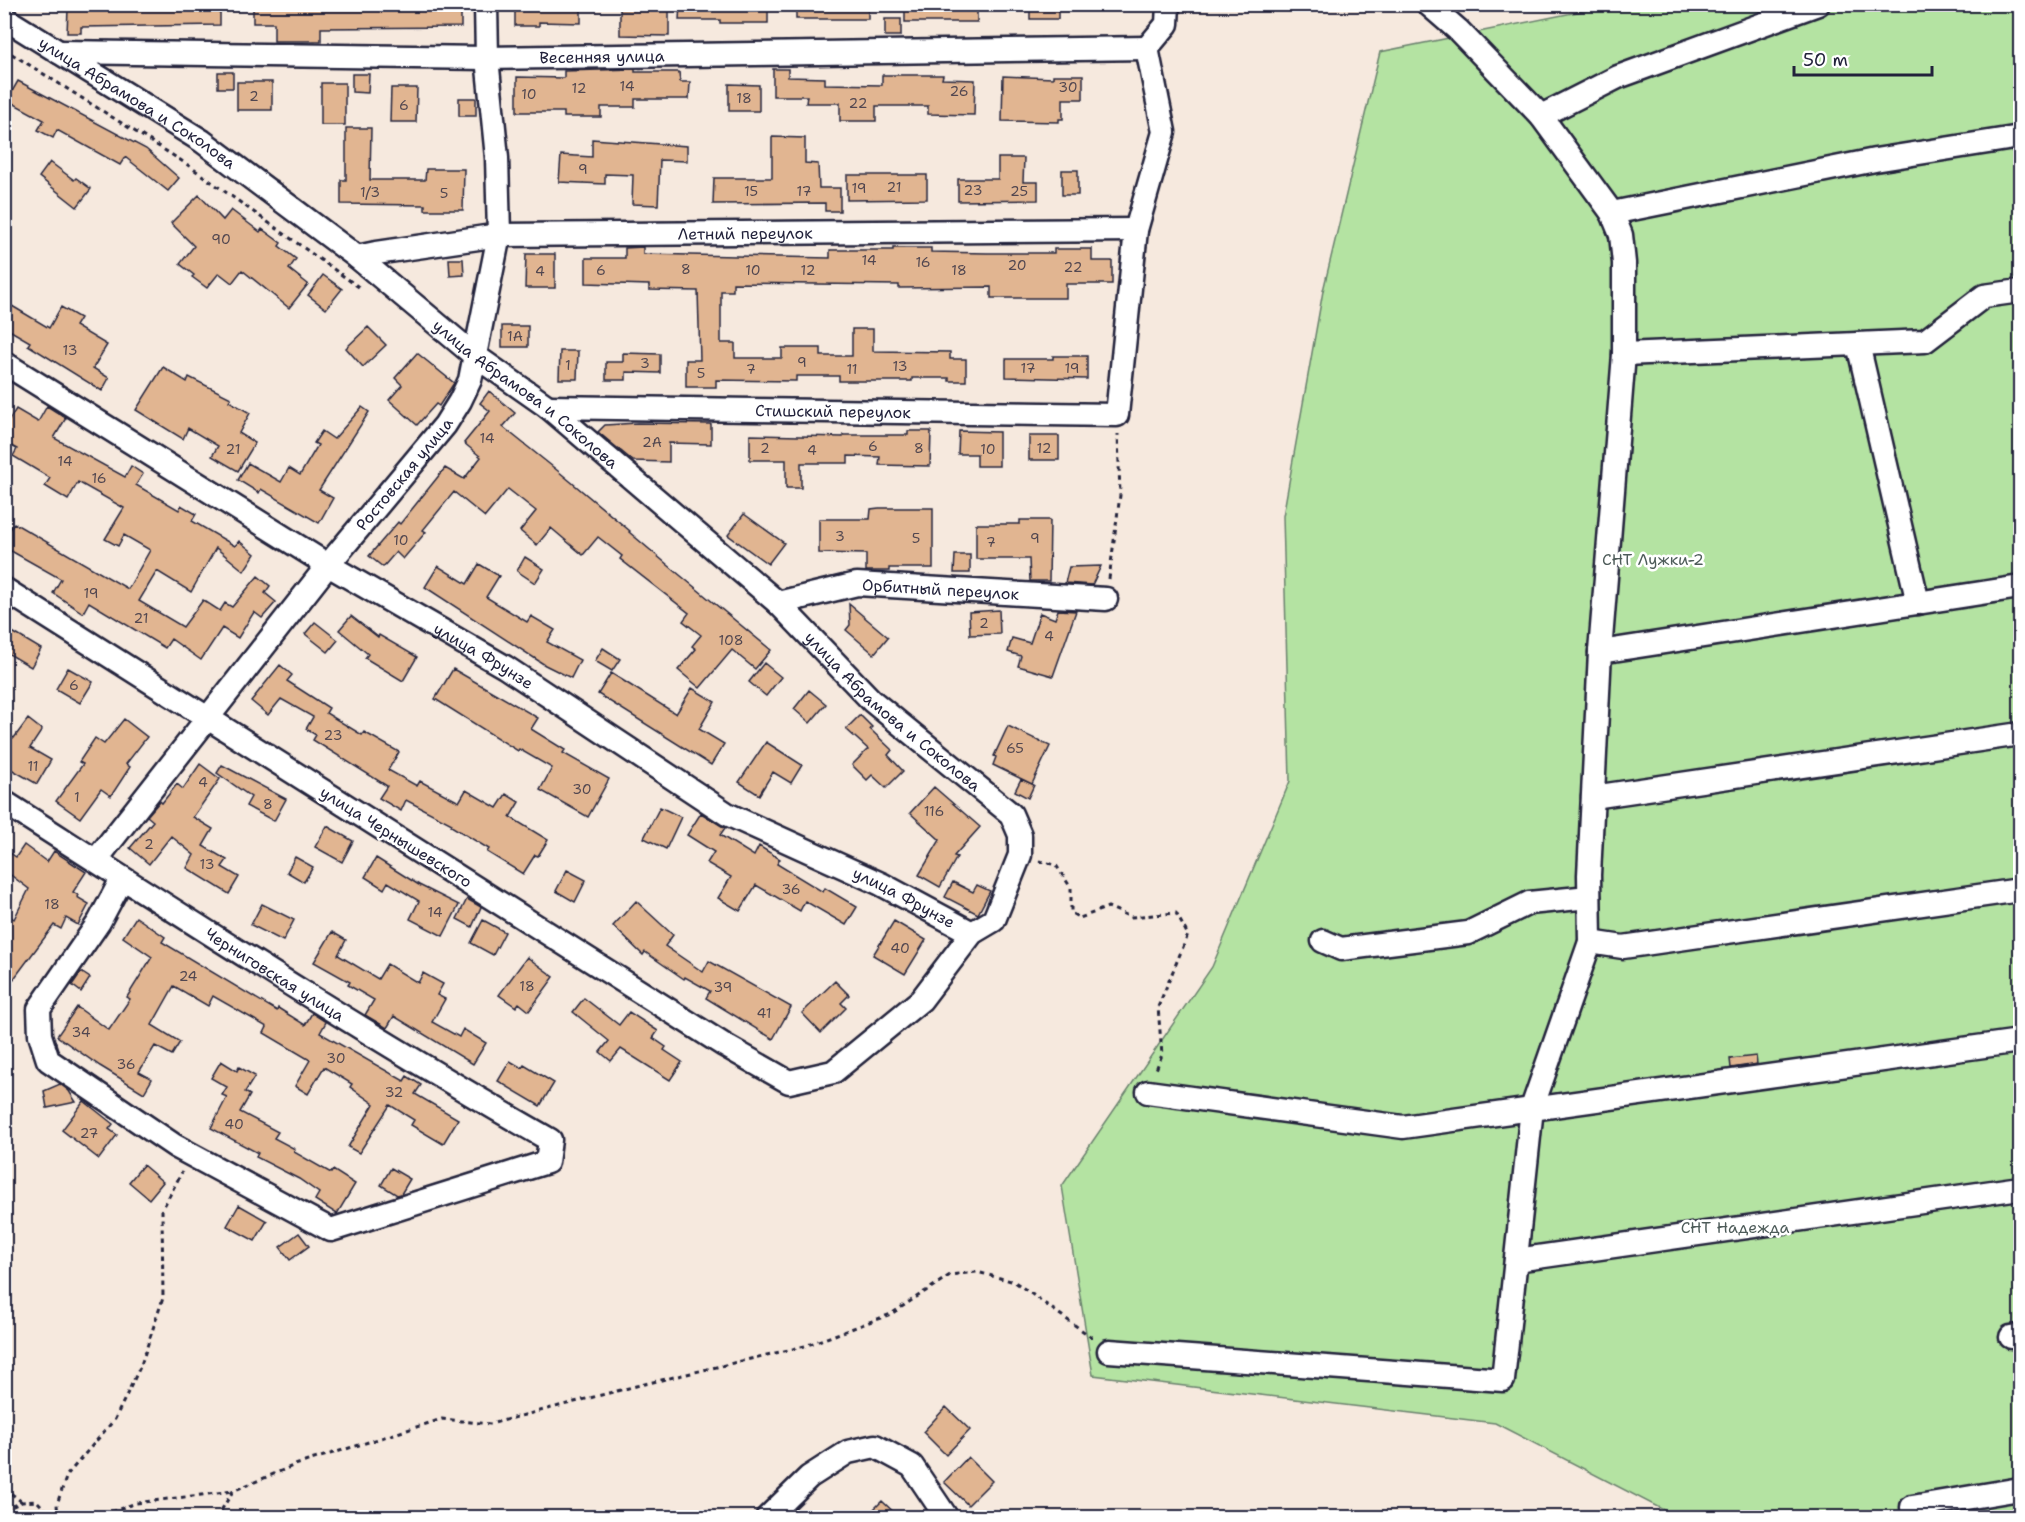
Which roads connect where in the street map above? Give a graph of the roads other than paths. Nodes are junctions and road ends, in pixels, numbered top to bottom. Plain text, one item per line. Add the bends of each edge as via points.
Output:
1 (486, 4) edge
2 (1168, 4) edge
3 (1428, 4) edge
4 (1818, 4) edge
5 (4, 18) edge
6 (1147, 48) junction
7 (57, 52) junction
8 (487, 58) junction
9 (1541, 116) junction
10 (2020, 137) edge
11 (1612, 213) junction
12 (1136, 230) junction
13 (499, 236) junction
14 (357, 257) junction
15 (2020, 291) edge
16 (1858, 344) junction
17 (1624, 354) junction
18 (474, 355) junction
19 (4, 363) edge
20 (548, 407) junction
21 (328, 565) junction
22 (2020, 587) edge
23 (4, 588) edge
24 (1106, 599) road end
25 (778, 603) junction
26 (1918, 603) junction
27 (1600, 652) junction
28 (209, 718) junction
29 (2020, 734) edge
30 (1593, 797) junction
31 (4, 802) edge
32 (96, 860) junction
33 (122, 879) junction
34 (2020, 890) edge
35 (1589, 897) junction
36 (972, 933) junction
37 (1323, 941) dead end
38 (1590, 942) junction
39 (2020, 1041) edge
40 (1148, 1092) road end
41 (1532, 1108) junction
42 (2020, 1188) edge
43 (1516, 1260) junction
44 (1109, 1351) road end
45 (2020, 1489) edge
46 (767, 1518) edge
47 (947, 1518) edge
48 (1913, 1518) edge

1 - 8 street, Ростовская улица
2 - 6 street via 1167,24
3 - 9 street
4 - 9 street via 1618,77
5 - 7 street, улица Абрамова и Соколова
6 - 8 street, Весенняя улица
6 - 12 street via 1164,132
7 - 8 street, Весенняя улица
7 - 14 street, улица Абрамова и Соколова via 202,141
8 - 13 street, Ростовская улица via 497,159
9 - 11 street
10 - 11 street via 1875,160
11 - 17 street via 1623,254
12 - 13 street, Летний переулок
12 - 20 street, Стишский переулок via 1117,415
13 - 14 street, Летний переулок
13 - 18 street, Ростовская улица
14 - 18 street, улица Абрамова и Соколова
15 - 16 street via 1984,296 1925,341
16 - 17 street
16 - 26 street
17 - 27 street
18 - 20 street, улица Абрамова и Соколова
18 - 21 street, Ростовская улица via 470,380 446,425
19 - 21 street, улица Фрунзе
20 - 25 street, улица Абрамова и Соколова
21 - 28 street, Ростовская улица
21 - 36 street, улица Фрунзе via 504,667 727,814 881,884
22 - 26 street
23 - 28 street, улица Чернышевского
24 - 25 street, Орбитный переулок via 857,584
25 - 36 street, улица Абрамова и Соколова via 872,701 1011,814 1020,835 1020,855 994,920
26 - 27 street
27 - 30 street
28 - 32 street, Ростовская улица
28 - 36 street, улица Чернышевского via 724,1045 789,1082 833,1072 842,1065 921,1000
29 - 30 street
30 - 35 street
31 - 32 street, Черниговская улица
32 - 33 street, Черниговская улица
33 - 33 street, Черниговская улица via 99,922 39,1009 40,1035 48,1060 175,1146 331,1230 547,1162 550,1140 449,1083
34 - 38 street via 1623,947
35 - 37 street via 1529,903 1468,933 1341,949
35 - 38 street
38 - 41 street
39 - 41 street
40 - 41 street via 1403,1127
41 - 43 street
42 - 43 street
43 - 44 street via 1503,1380
45 - 48 street via 1912,1507
46 - 47 street via 808,1477 848,1452 874,1446 912,1466

